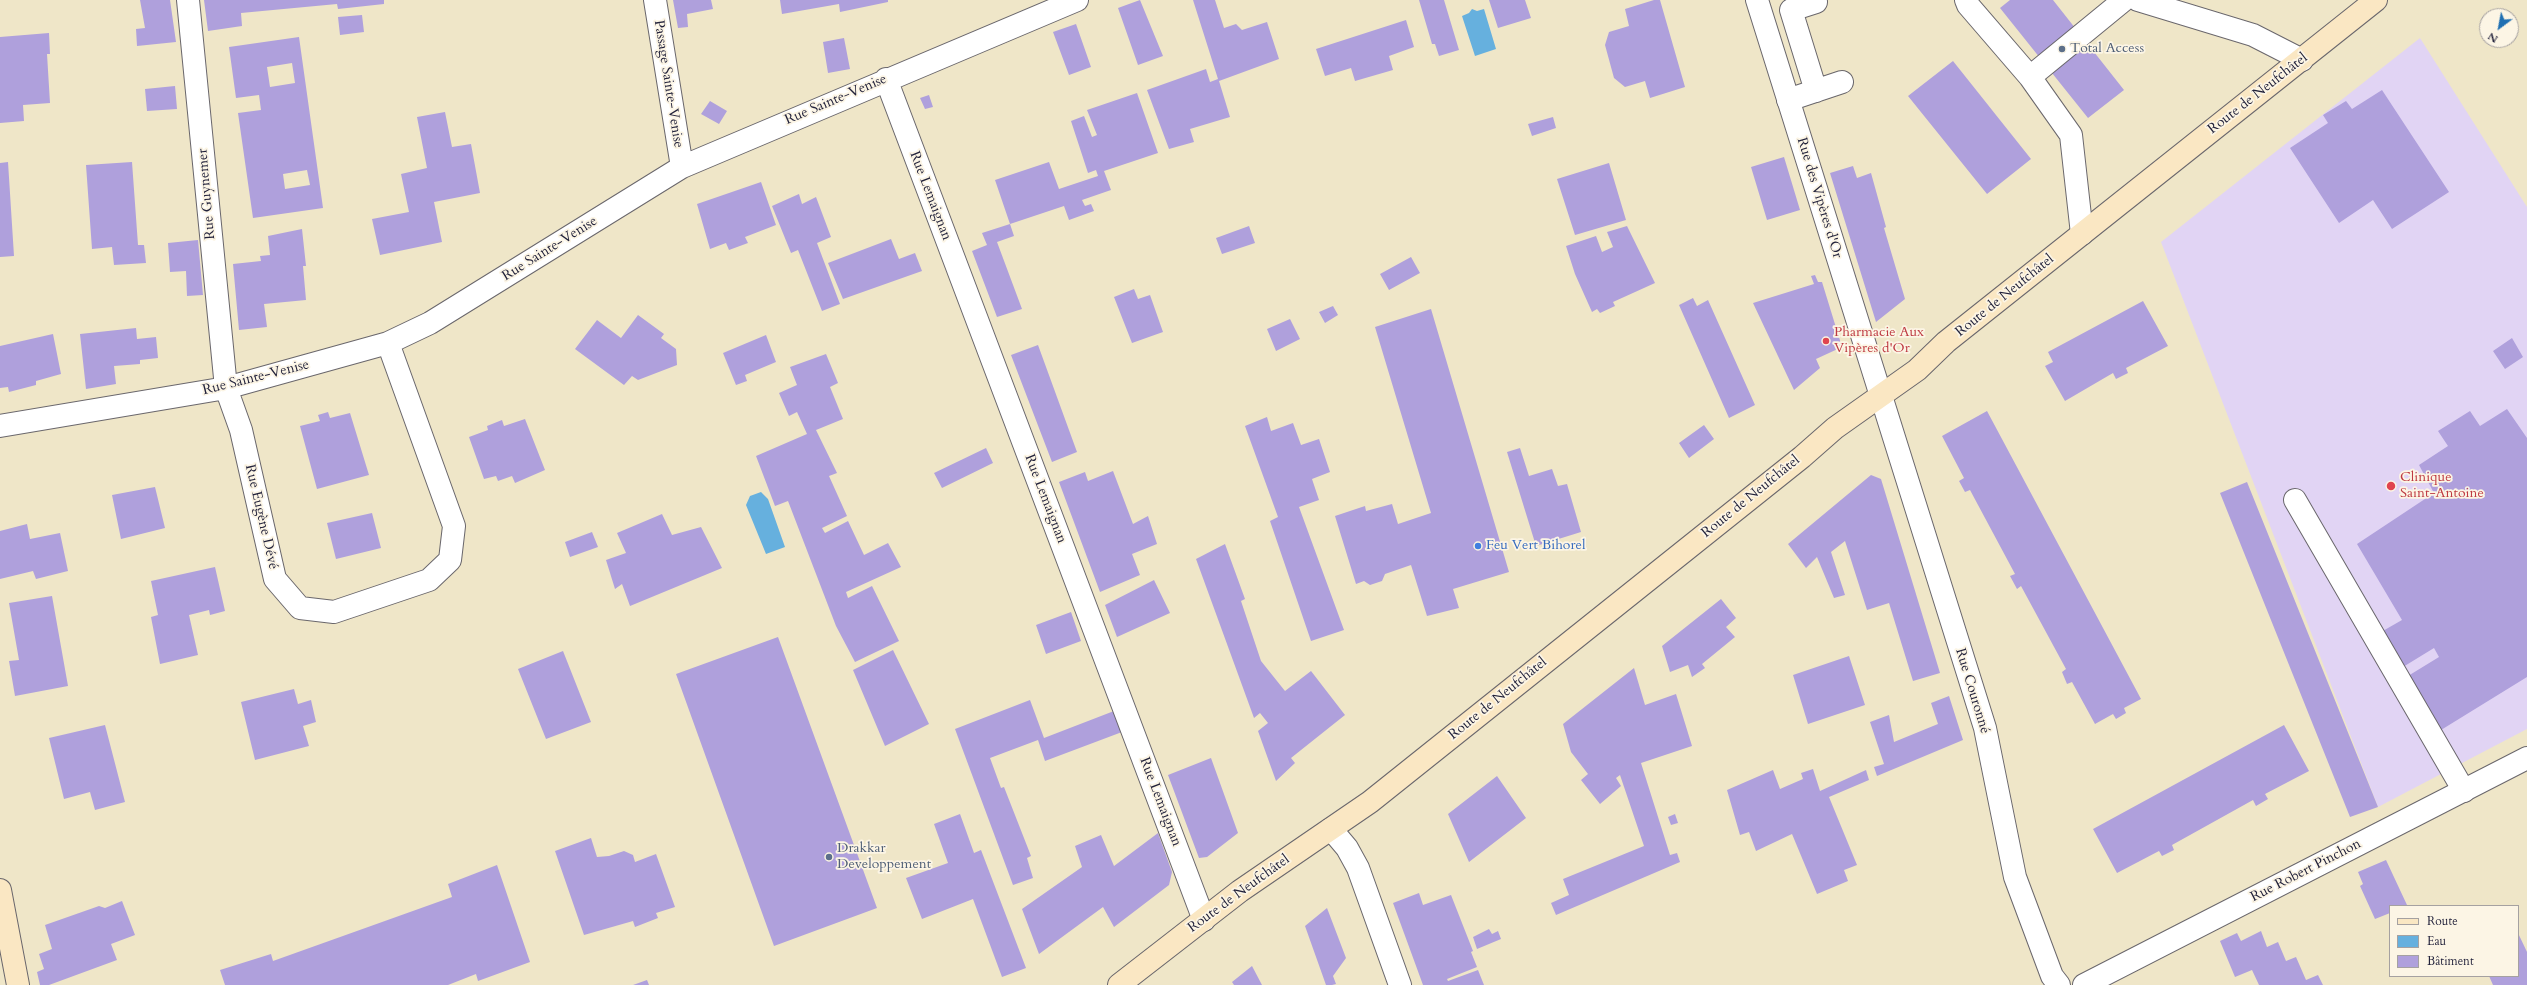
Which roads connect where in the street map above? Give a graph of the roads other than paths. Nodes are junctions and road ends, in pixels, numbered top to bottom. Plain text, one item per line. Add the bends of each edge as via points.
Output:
1 (188, 0) edge
2 (655, 0) edge
3 (1077, 0) edge
4 (1757, 0) edge
5 (1966, 0) edge
6 (2124, 0) edge
7 (2138, 0) edge
8 (2376, 0) edge
9 (1816, 2) dead end
10 (2302, 60) junction
11 (2030, 76) junction
12 (886, 79) junction
13 (1842, 82) dead end
14 (1816, 91) junction
15 (1788, 100) junction
16 (682, 167) junction
17 (2082, 234) junction
18 (388, 343) junction
19 (226, 388) junction
20 (1880, 397) junction
21 (0, 426) edge
22 (2295, 500) dead end
23 (2527, 758) edge
24 (2464, 791) junction
25 (1331, 829) junction
26 (0, 890) edge
27 (1204, 920) junction
28 (18, 985) edge
29 (1118, 985) edge
30 (1400, 985) edge
31 (2059, 985) edge
32 (2084, 985) edge

1 - 19 street, Rue Guynemer
2 - 16 street, Passage Sainte-Venise
3 - 12 street, Rue Sainte-Venise
4 - 15 street, Rue des Vipères d'Or
5 - 11 street
6 - 11 street
7 - 10 street via 2253,35
8 - 10 main road, Route de Neufchâtel
9 - 14 street via 1790,10
10 - 17 main road, Route de Neufchâtel
11 - 17 street via 2071,135
12 - 16 street, Rue Sainte-Venise
12 - 27 street, Rue Lemaignan
13 - 14 street
14 - 15 street
15 - 20 street, Rue des Vipères d'Or
16 - 18 street, Rue Sainte-Venise via 430,323
17 - 20 main road, Route de Neufchâtel via 1946,342 1917,370
18 - 19 street, Rue Sainte-Venise
18 - 19 street, Rue Eugène Dévé via 454,526 450,560 429,580 334,612 300,608 275,579 241,430
19 - 21 street, Rue Sainte-Venise
20 - 25 main road, Route de Neufchâtel via 1835,428 1370,802
20 - 31 street, Rue Couronné via 1985,728 2015,877 2052,976
22 - 24 street
23 - 24 street, Rue Robert Pinchon
24 - 32 street, Rue Robert Pinchon
25 - 27 main road, Route de Neufchâtel via 1240,891
25 - 30 street via 1347,848 1358,868
26 - 28 main road
27 - 29 main road, Route de Neufchâtel

